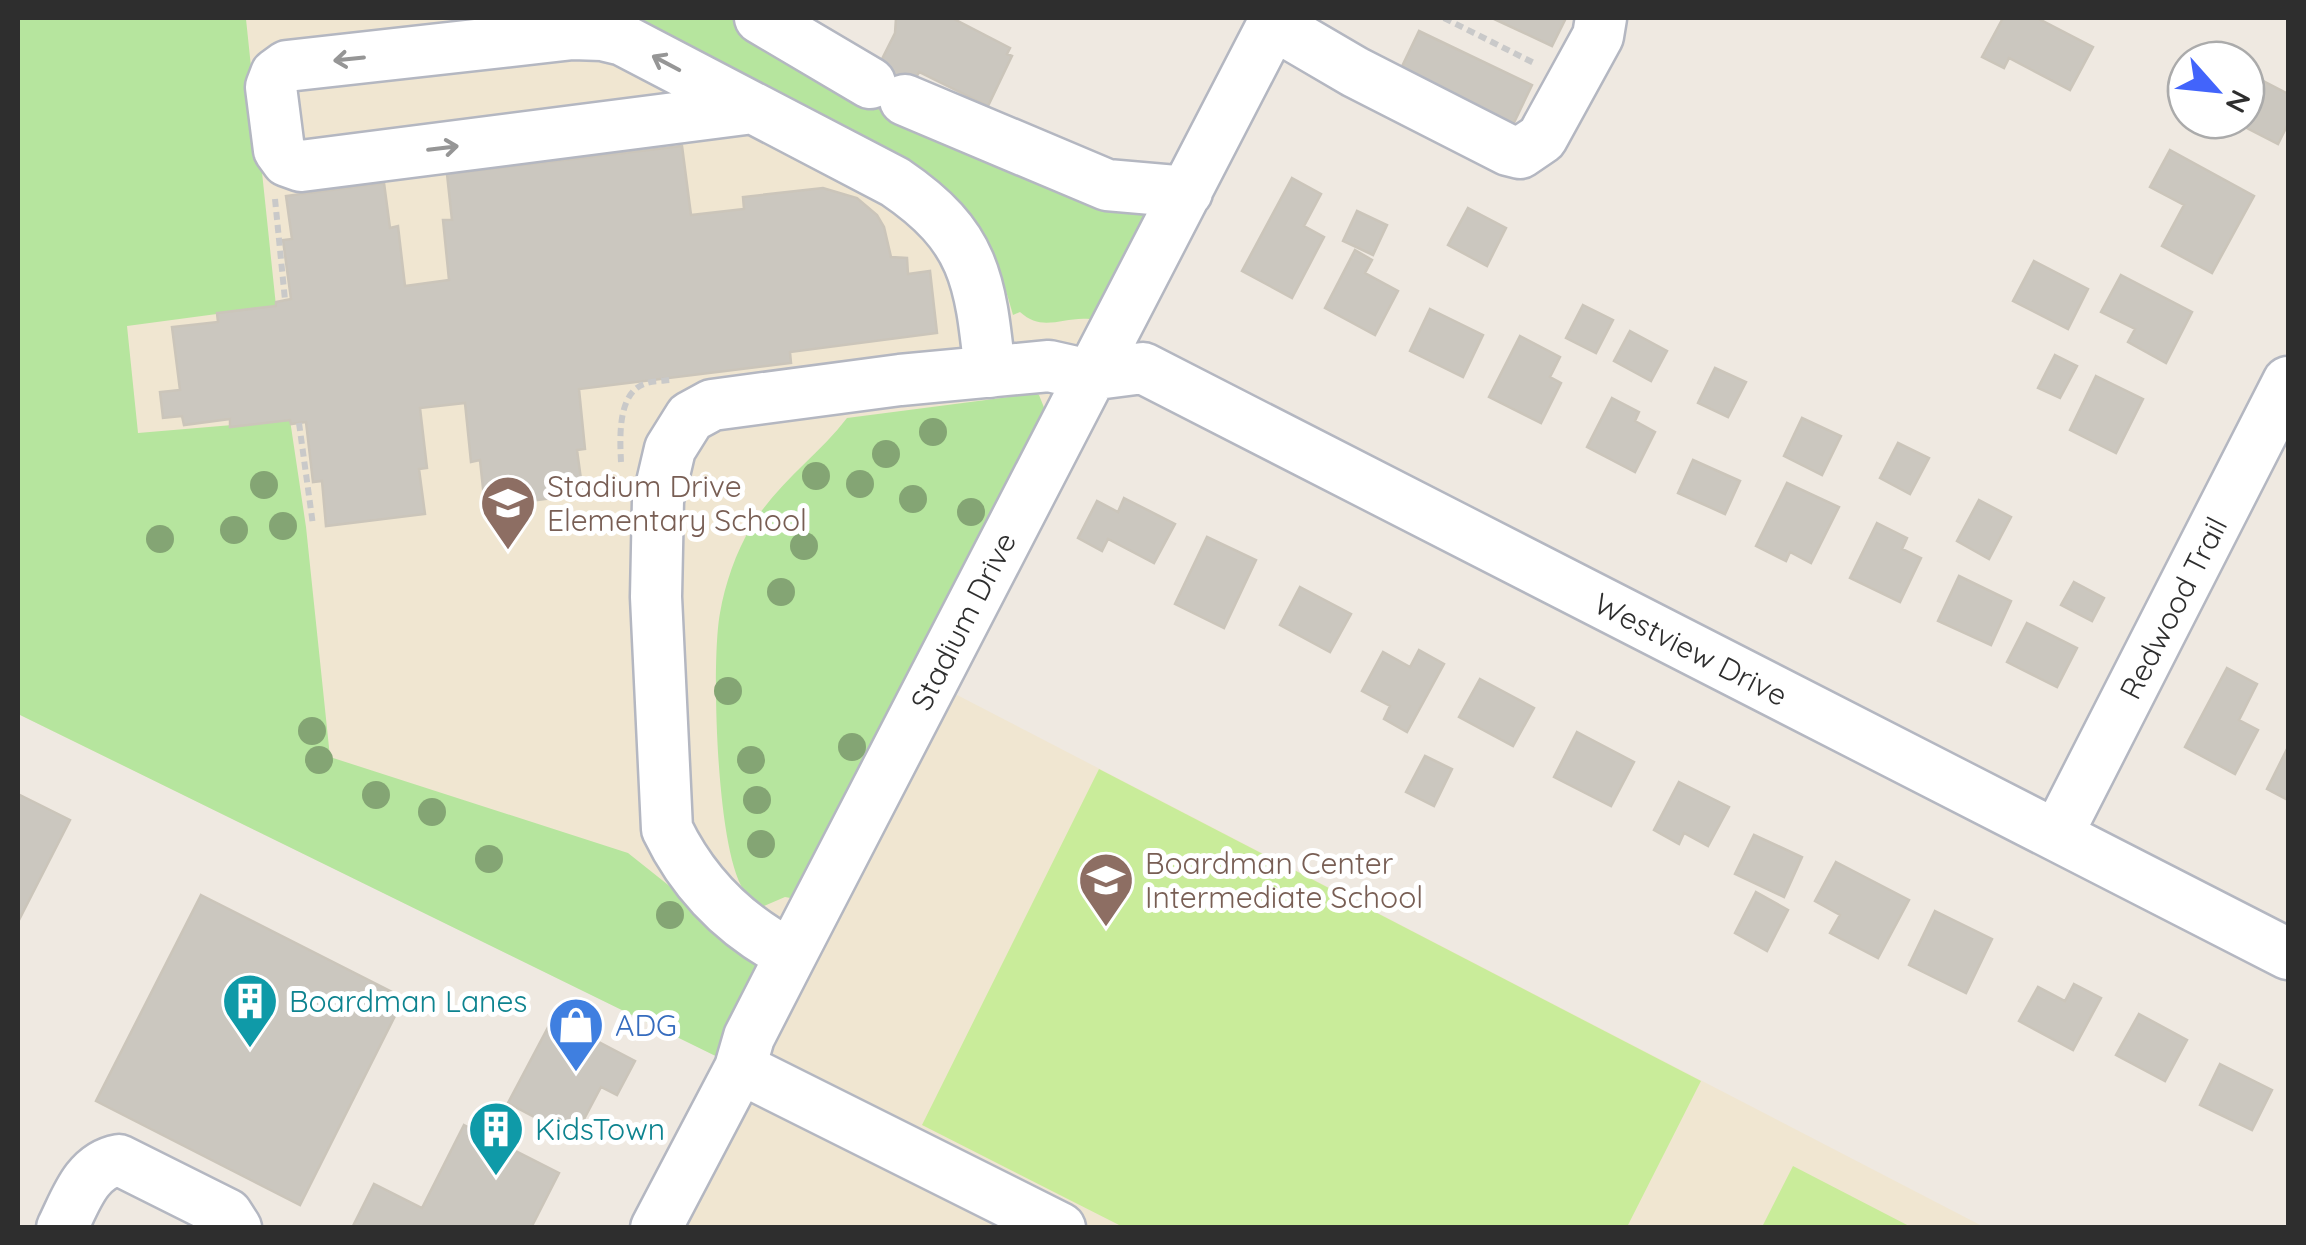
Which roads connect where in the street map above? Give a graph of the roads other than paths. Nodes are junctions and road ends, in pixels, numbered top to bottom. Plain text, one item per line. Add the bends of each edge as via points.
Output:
1 (760, 18) edge
2 (1600, 18) edge
3 (1274, 21) edge
4 (752, 108) junction
5 (1187, 192) junction
6 (990, 372) junction
7 (1089, 374) junction
8 (2288, 382) edge
9 (2056, 835) junction
10 (2288, 954) edge
11 (791, 955) junction
12 (740, 1068) junction
13 (62, 1228) edge
14 (236, 1228) edge
15 (656, 1228) edge
16 (1060, 1228) edge

1 - 5 street via 888,91 1107,185
2 - 3 street via 1598,36 1542,138 1520,153 1355,72
3 - 5 street, Stadium Drive
4 -> 4 street via 602,35 288,66 271,87 279,150 301,166
4 - 6 street via 895,182 944,221 979,286
5 - 7 street, Stadium Drive
6 - 7 street, Westview Drive via 1049,366
6 - 11 street, Westview Drive via 712,405 690,417 670,449 658,500 656,596 667,828 682,862 720,906
7 - 9 street, Westview Drive via 1142,368
7 - 11 street, Stadium Drive
8 - 9 street, Redwood Trail
9 - 10 street, Westview Drive
11 - 12 street, Stadium Drive
12 - 15 street, Stadium Drive
12 - 16 street
13 - 14 street via 86,1180 104,1162 119,1160 226,1214

